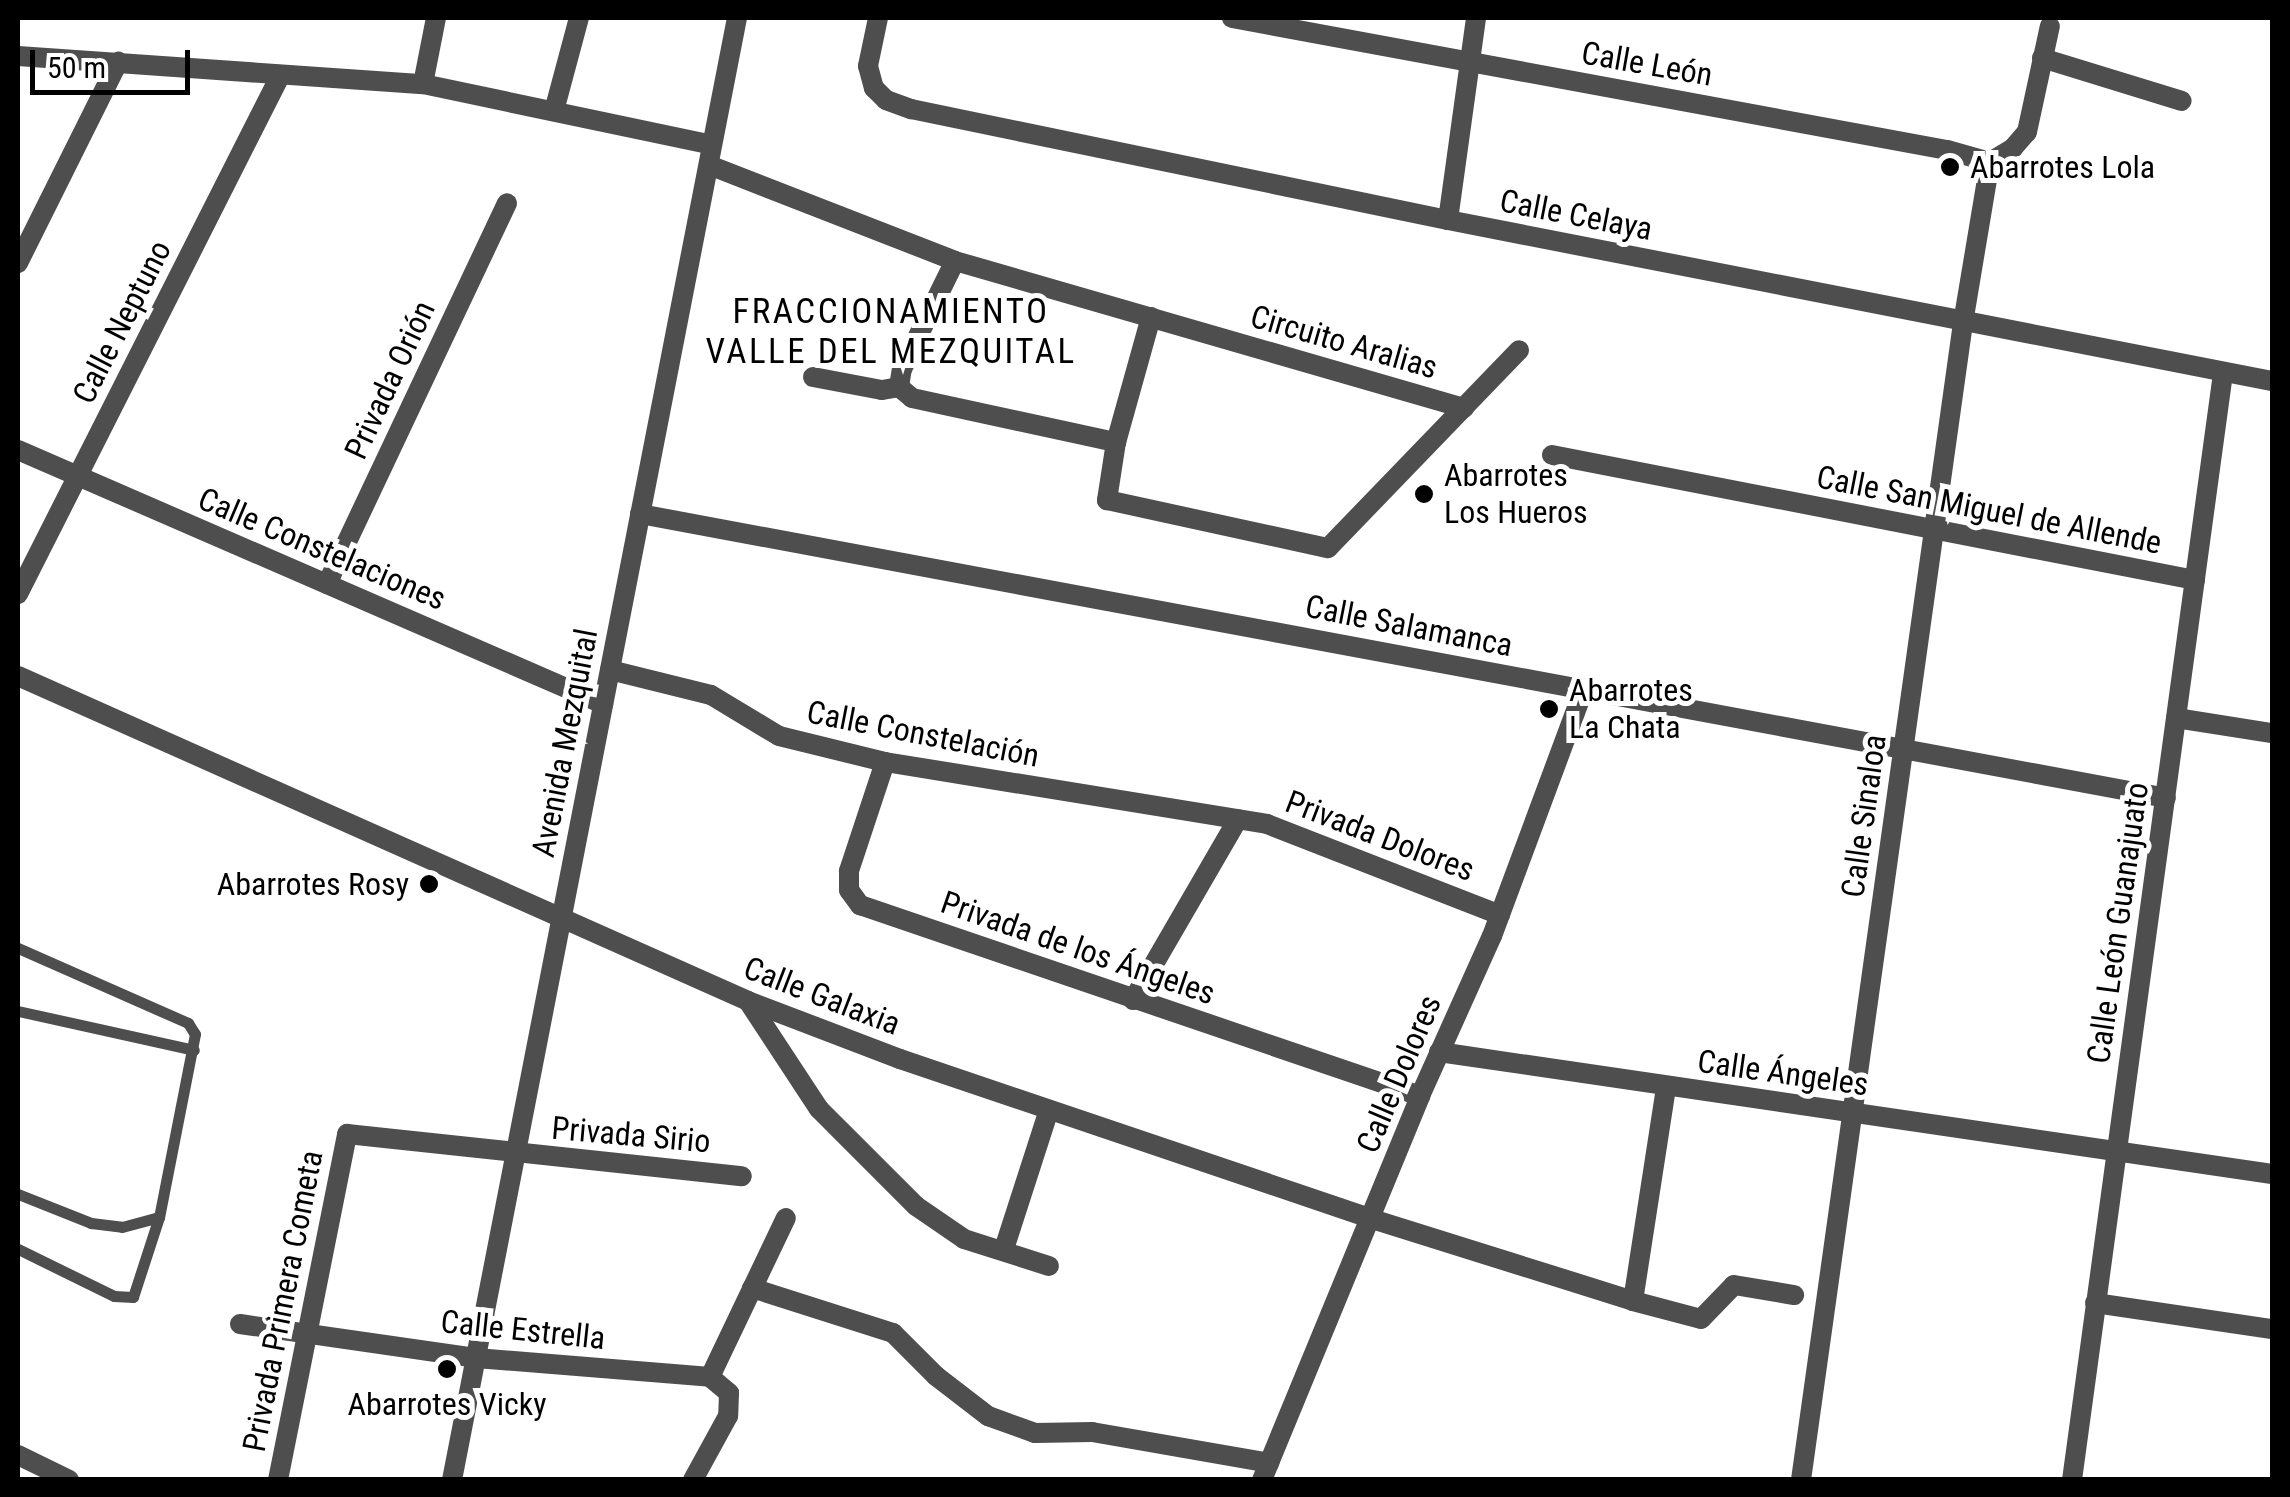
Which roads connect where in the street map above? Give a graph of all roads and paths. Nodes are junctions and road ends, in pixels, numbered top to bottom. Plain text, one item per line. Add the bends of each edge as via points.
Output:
1 (436, 18) edge
2 (579, 18) edge
3 (737, 18) edge
4 (878, 18) edge
5 (1232, 18) edge
6 (1476, 18) edge
7 (2050, 26) dead end
8 (18, 56) edge
9 (2042, 58) junction
10 (118, 62) junction
11 (1470, 63) junction
12 (280, 76) junction
13 (424, 84) junction
14 (2182, 101) dead end
15 (554, 111) junction
16 (710, 155) junction
17 (1990, 162) junction
18 (507, 203) dead end
19 (1448, 220) junction
20 (955, 261) junction
21 (18, 263) edge
22 (1151, 317) junction
23 (1964, 323) junction
24 (1519, 350) dead end
25 (2223, 374) junction
26 (813, 378) dead end
27 (2272, 381) edge
28 (899, 387) junction
29 (1464, 408) junction
30 (1116, 442) junction
31 (18, 450) edge
32 (1552, 455) dead end
33 (78, 476) junction
34 (640, 514) junction
35 (1935, 530) junction
36 (2196, 580) junction
37 (327, 584) junction
38 (18, 594) edge
39 (610, 670) junction
40 (18, 676) edge
41 (1584, 689) junction
42 (603, 704) junction
43 (2176, 718) junction
44 (2272, 733) edge
45 (1904, 749) junction
46 (885, 762) junction
47 (2166, 798) junction
48 (1238, 819) junction
49 (1500, 914) junction
50 (560, 917) junction
51 (18, 948) edge
52 (1133, 1000) junction
53 (748, 1002) junction
54 (18, 1011) edge
55 (194, 1050) junction
56 (1439, 1052) junction
57 (1666, 1087) junction
58 (1420, 1096) junction
59 (1049, 1110) junction
60 (1852, 1113) junction
61 (347, 1134) joint
62 (516, 1154) junction
63 (2118, 1154) junction
64 (2272, 1174) edge
65 (742, 1176) dead end
66 (18, 1194) edge
67 (160, 1216) junction
68 (786, 1218) dead end
69 (1372, 1219) junction
70 (18, 1249) edge
71 (1004, 1249) junction
72 (1048, 1266) dead end
73 (752, 1288) junction
74 (1794, 1295) dead end
75 (1632, 1301) junction
76 (2095, 1302) junction
77 (240, 1324) dead end
78 (2272, 1329) edge
79 (307, 1334) junction
80 (476, 1358) junction
81 (710, 1377) junction
82 (18, 1455) edge
83 (1266, 1471) edge
84 (64, 1478) edge
85 (278, 1480) edge
86 (452, 1480) edge
87 (693, 1480) edge
88 (1800, 1480) edge
89 (2072, 1480) edge

1 - 13 street
2 - 15 street
3 - 16 street, Avenida Mezquital
4 - 19 street, Calle Celaya via 868,66 886,100
5 - 11 street, Calle León
6 - 11 street
7 - 9 street
8 - 10 street, Circuito Aralias
9 - 14 street
9 - 17 street via 2026,132
10 - 12 street, Circuito Aralias
10 - 21 street
11 - 17 street, Calle León
11 - 19 street
12 - 13 street, Circuito Aralias
12 - 33 street, Calle Neptuno
13 - 15 street, Circuito Aralias
15 - 16 street, Circuito Aralias
16 - 20 street, Circuito Aralias
16 - 34 street, Avenida Mezquital
17 - 23 street, Calle Sinaloa
18 - 37 street, Privada Orión
19 - 23 street, Calle Celaya
20 - 22 street, Circuito Aralias
20 - 28 street
22 - 29 street, Circuito Aralias
22 - 30 street, Circuito Aralias
23 - 25 street, Calle Celaya
23 - 35 street, Calle Sinaloa
24 - 29 street
25 - 27 street, Calle Celaya
25 - 36 street, Calle León Guanajuato
26 - 28 street
28 - 30 street via 912,398
29 - 30 street, Circuito Aralias via 1328,548 1107,500
31 - 33 street, Calle Constelaciones
32 - 35 street, Calle San Miguel de Allende
33 - 37 street, Calle Constelaciones
33 - 38 street, Calle Neptuno
34 - 39 street, Avenida Mezquital
34 - 41 street, Calle Salamanca
35 - 36 street, Calle San Miguel de Allende
35 - 45 street, Calle Sinaloa
36 - 43 street, Calle León Guanajuato
37 - 42 street, Calle Constelaciones
39 - 42 street, Avenida Mezquital
39 - 46 street, Calle Constelación via 711,695 778,736
40 - 50 street, Calle Galaxia
41 - 45 street, Calle Salamanca
41 - 49 street, Calle Dolores
42 - 50 street, Avenida Mezquital
43 - 44 street
43 - 47 street, Calle León Guanajuato
45 - 47 street, Calle Salamanca
45 - 60 street, Calle Sinaloa
46 - 48 street, Calle Constelación
46 - 52 street, Privada de los Ángeles via 849,871 860,905
47 - 63 street, Calle León Guanajuato
48 - 49 street, Privada Dolores via 1267,824
48 - 52 street
49 - 56 street, Calle Dolores
50 - 53 street, Calle Galaxia
50 - 62 street, Avenida Mezquital
51 - 55 lane via 188,1024
52 - 58 street, Privada de los Ángeles
53 - 59 street, Calle Galaxia
53 - 71 street via 820,1109 916,1206 964,1239
54 - 55 lane
55 - 67 lane
56 - 57 street, Calle Ángeles
56 - 58 street, Calle Dolores
57 - 60 street, Calle Ángeles
57 - 75 street
58 - 69 street, Calle Dolores
59 - 69 street, Calle Galaxia
59 - 71 street
60 - 63 street, Calle Ángeles
60 - 88 street, Calle Sinaloa
61 - 62 street, Privada Sirio
61 - 79 street, Privada Primera Cometa
62 - 65 street, Privada Sirio
62 - 80 street, Avenida Mezquital
63 - 64 street, Calle Ángeles
63 - 76 street, Calle León Guanajuato
66 - 67 lane via 92,1224 122,1227
67 - 70 lane via 138,1290 124,1300
68 - 73 street
69 - 75 street, Calle Galaxia
69 - 83 street, Calle Dolores
71 - 72 street
73 - 81 street
73 - 83 street via 893,1334 988,1416 1035,1432 1092,1432
74 - 75 street, Calle Galaxia via 1734,1285 1701,1319
76 - 78 street
76 - 89 street, Calle León Guanajuato
77 - 79 street, Calle Estrella
79 - 80 street, Calle Estrella
79 - 85 street, Privada Primera Cometa
80 - 81 street, Calle Estrella
80 - 86 street, Avenida Mezquital
81 - 87 street via 728,1393 728,1416
82 - 84 street

